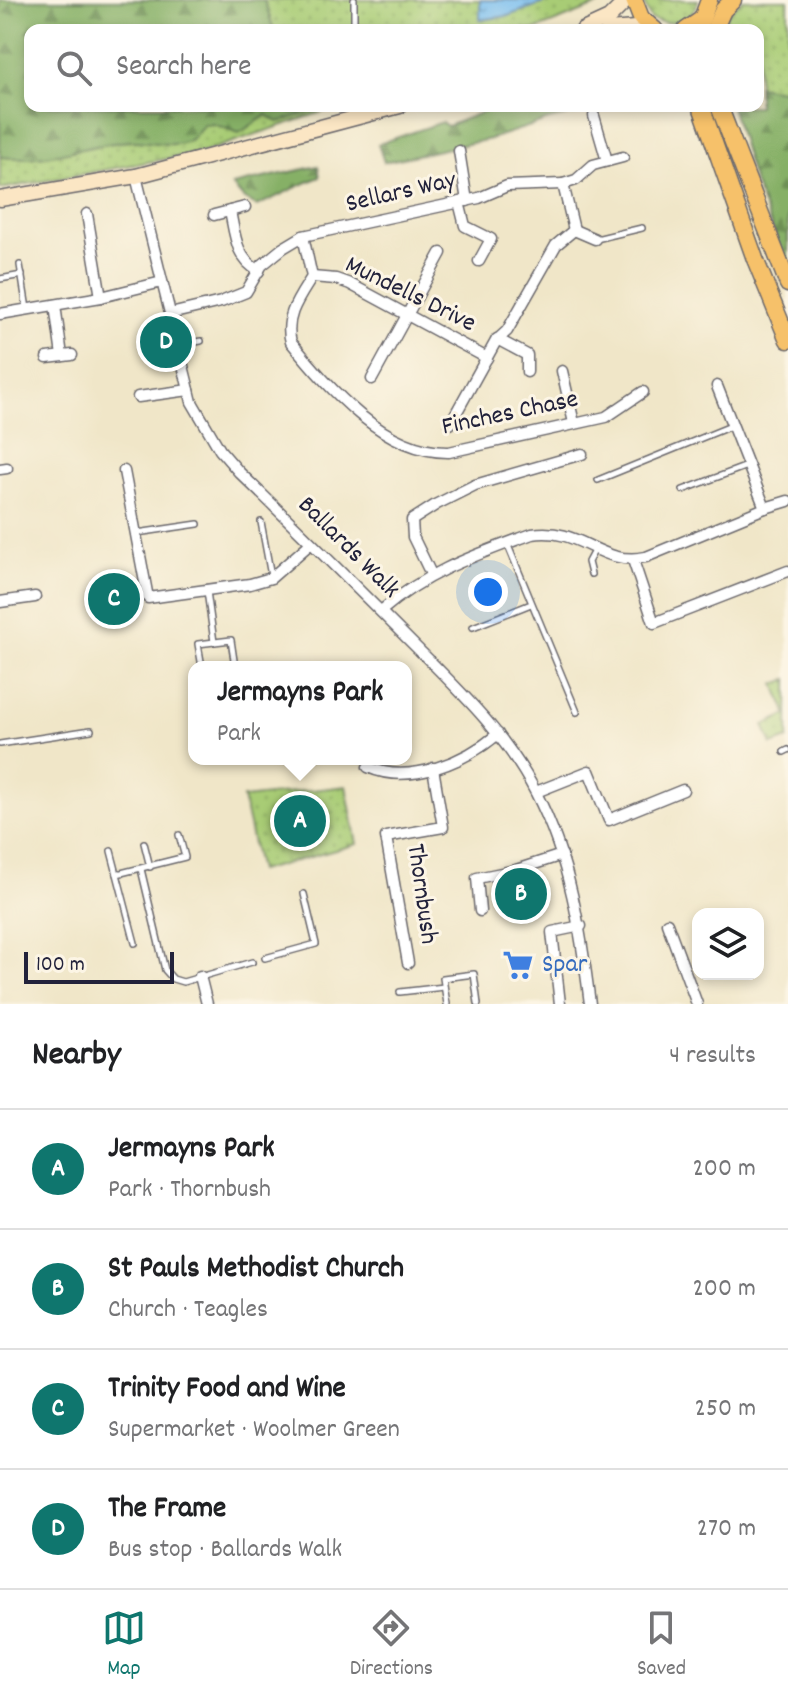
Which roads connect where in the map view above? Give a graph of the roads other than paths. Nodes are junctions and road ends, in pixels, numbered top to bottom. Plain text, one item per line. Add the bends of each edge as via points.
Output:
1 (354, 0) edge
2 (627, 0) edge
3 (634, 0) edge
4 (717, 0) edge
5 (733, 0) edge
6 (705, 14) edge
7 (354, 24) edge
8 (596, 24) edge
9 (648, 24) edge
10 (717, 24) edge
11 (703, 112) edge
12 (721, 112) edge
13 (727, 112) edge
14 (356, 113) edge
15 (594, 116) dead end
16 (732, 140) junction
17 (459, 151) dead end
18 (623, 157) dead end
19 (607, 161) junction
20 (136, 176) junction
21 (563, 184) junction
22 (0, 199) edge
23 (463, 201) junction
24 (245, 207) dead end
25 (230, 211) junction
26 (87, 214) dead end
27 (214, 215) dead end
28 (642, 228) dead end
29 (574, 230) junction
30 (303, 236) junction
31 (595, 239) joint
32 (441, 253) dead end
33 (479, 261) dead end
34 (20, 265) dead end
35 (259, 271) junction
36 (22, 275) junction
37 (312, 277) junction
38 (0, 279) edge
39 (162, 282) junction
40 (788, 284) edge
41 (101, 297) junction
42 (55, 305) junction
43 (27, 310) junction
44 (0, 314) edge
45 (170, 314) junction
46 (408, 315) junction
47 (497, 339) junction
48 (788, 340) edge
49 (201, 341) dead end
50 (177, 345) junction
51 (47, 358) dead end
52 (487, 358) junction
53 (562, 371) dead end
54 (527, 372) dead end
55 (372, 379) dead end
56 (717, 386) dead end
57 (189, 390) junction
58 (643, 392) dead end
59 (138, 397) dead end
60 (574, 423) junction
61 (450, 424) dead end
62 (732, 426) junction
63 (582, 454) dead end
64 (747, 466) junction
65 (124, 471) dead end
66 (598, 480) dead end
67 (683, 490) dead end
68 (788, 501) edge
69 (765, 508) junction
70 (261, 522) dead end
71 (198, 524) dead end
72 (136, 533) junction
73 (311, 543) junction
74 (507, 543) junction
75 (595, 549) junction
76 (633, 560) junction
77 (788, 571) edge
78 (431, 574) junction
79 (591, 574) dead end
80 (271, 578) junction
81 (207, 590) junction
82 (35, 597) dead end
83 (0, 602) edge
84 (531, 604) junction
85 (381, 611) junction
86 (473, 627) dead end
87 (214, 642) junction
88 (201, 661) edge
89 (234, 661) edge
90 (577, 712) dead end
91 (91, 730) dead end
92 (498, 734) junction
93 (0, 744) edge
94 (368, 765) edge
95 (433, 768) junction
96 (683, 790) dead end
97 (536, 792) junction
98 (179, 835) dead end
99 (144, 843) dead end
100 (111, 851) dead end
101 (562, 855) junction
102 (150, 867) junction
103 (141, 869) junction
104 (117, 874) junction
105 (304, 894) dead end
106 (480, 911) dead end
107 (667, 923) dead end
108 (581, 926) junction
109 (135, 943) dead end
110 (265, 958) dead end
111 (252, 962) dead end
112 (408, 963) dead end
113 (200, 976) junction
114 (444, 987) junction
115 (400, 992) dead end
116 (207, 1004) edge
117 (447, 1004) edge
118 (478, 1004) edge
119 (560, 1004) edge
120 (590, 1004) edge
121 (697, 1004) edge

1 - 7 lane
2 - 8 main road
3 - 9 main road
4 - 6 main road
5 - 10 main road
11 - 48 main road
12 - 16 main road
13 - 16 main road
14 - 20 main road
15 - 19 street
16 - 40 main road
17 - 23 street
18 - 19 street, Sellars Way
19 - 21 street, Sellars Way
20 - 22 main road
20 - 39 street, Ballards Walk
21 - 23 street, Sellars Way via 507,186
21 - 29 street
23 - 30 street, Sellars Way
23 - 33 street via 465,226 491,239
24 - 25 street
25 - 27 street
25 - 35 street via 240,255
26 - 41 street
28 - 31 lane
29 - 31 street
29 - 47 street via 556,245 507,331
30 - 35 street, Sellars Way
30 - 37 street
32 - 46 street
34 - 36 lane
35 - 45 street, Sellars Way via 238,297
36 - 38 lane
36 - 43 lane
37 - 46 street, Mundells Drive via 350,284
37 - 60 street, Finches Chase via 290,314 291,342 350,405 387,432 428,452 449,452
39 - 41 street
39 - 45 street, Ballards Walk
41 - 42 street
42 - 43 street
42 - 51 street via 67,356
43 - 44 street
45 - 50 street, Ballards Walk
46 - 52 street, Mundells Drive
46 - 55 street
47 - 52 street
47 - 54 street via 527,355
49 - 50 lane
50 - 57 street, Ballards Walk
52 - 61 street
53 - 60 street
56 - 62 street
57 - 59 street
57 - 73 street, Ballards Walk via 220,450
58 - 60 street, Finches Chase via 606,417
62 - 64 street
62 - 66 lane
63 - 78 street via 475,485 412,520 413,537
64 - 67 lane
64 - 69 street
65 - 72 street
68 - 69 street
69 - 76 street
70 - 80 lane, Ballards Walk
71 - 72 lane
72 - 81 street via 148,598
73 - 80 street
73 - 85 street, Ballards Walk
74 - 75 street via 548,531
74 - 78 street
74 - 84 lane
75 - 76 street
75 - 79 lane via 588,562
76 - 77 street via 654,623
78 - 85 street
80 - 81 street
81 - 87 lane
82 - 83 street
84 - 86 lane
84 - 90 lane
85 - 92 street, Ballards Walk
87 - 88 lane via 198,644
87 - 89 lane via 231,640
91 - 93 lane
92 - 95 street via 482,748
92 - 97 street, Ballards Walk
94 - 95 street via 388,773
95 - 112 street, Thornbush via 444,826 386,837
96 - 97 street via 609,820 589,771
97 - 101 street, Ballards Walk
98 - 102 lane via 185,857
99 - 102 lane
100 - 104 lane
101 - 106 street via 477,878
101 - 108 street, Ballards Walk
102 - 103 lane
103 - 104 lane
103 - 113 lane via 165,970 178,981
104 - 109 lane
105 - 110 lane via 316,944
107 - 121 street
108 - 119 street via 552,932
108 - 120 street, Ballards Walk
111 - 113 lane
113 - 116 street
114 - 115 lane
114 - 117 lane
114 - 118 lane via 443,978 474,974

